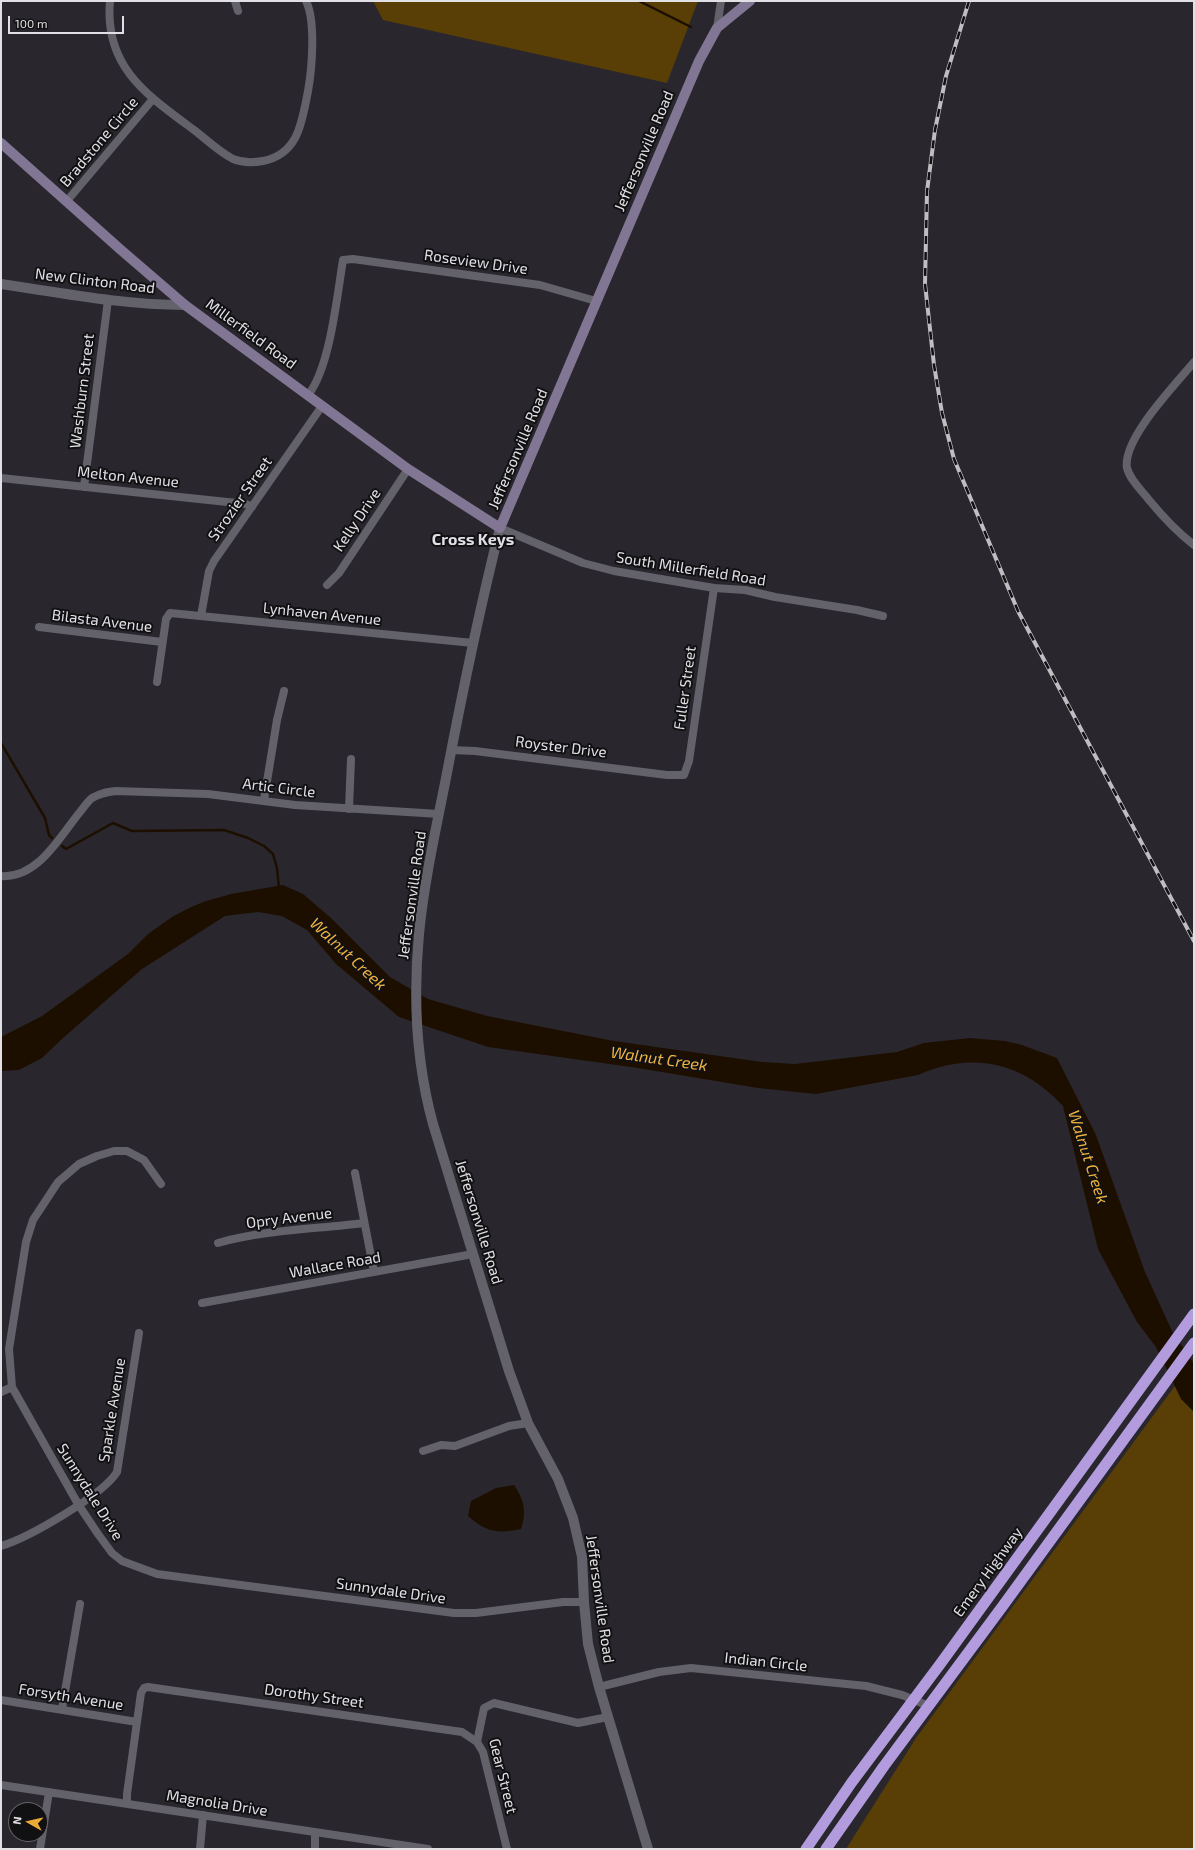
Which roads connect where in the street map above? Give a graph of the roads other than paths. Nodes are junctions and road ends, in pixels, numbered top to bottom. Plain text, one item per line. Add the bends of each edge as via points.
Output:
1 (110, 1) edge
2 (235, 1) edge
3 (306, 1) edge
4 (721, 1) edge
5 (750, 1) edge
6 (238, 11) dead end
7 (717, 28) junction
8 (153, 99) junction
9 (1, 143) edge
10 (66, 202) junction
11 (1, 284) edge
12 (108, 300) junction
13 (596, 301) junction
14 (185, 305) junction
15 (1194, 362) edge
16 (308, 395) junction
17 (322, 406) junction
18 (408, 469) junction
19 (1, 478) edge
20 (84, 487) junction
21 (252, 507) junction
22 (500, 528) junction
23 (1194, 546) edge
24 (327, 585) dead end
25 (714, 588) junction
26 (201, 616) junction
27 (883, 616) dead end
28 (39, 627) dead end
29 (162, 642) junction
30 (472, 642) junction
31 (157, 682) dead end
32 (284, 691) dead end
33 (451, 750) junction
34 (352, 759) dead end
35 (668, 775) joint
36 (264, 800) junction
37 (349, 809) junction
38 (439, 814) junction
39 (1, 876) edge
40 (355, 1173) dead end
41 (161, 1184) dead end
42 (364, 1223) junction
43 (218, 1243) dead end
44 (473, 1254) junction
45 (374, 1272) junction
46 (202, 1303) dead end
47 (1191, 1318) edge
48 (139, 1333) dead end
49 (1194, 1343) edge
50 (12, 1387) junction
51 (1, 1392) edge
52 (528, 1423) junction
53 (423, 1451) dead end
54 (78, 1504) junction
55 (1, 1546) edge
56 (584, 1602) junction
57 (80, 1604) dead end
58 (599, 1687) junction
59 (1, 1700) edge
60 (912, 1700) junction
61 (929, 1706) junction
62 (62, 1709) junction
63 (608, 1717) junction
64 (137, 1722) junction
65 (477, 1742) junction
66 (1, 1785) edge
67 (48, 1792) junction
68 (127, 1803) junction
69 (203, 1815) junction
70 (315, 1832) junction
71 (40, 1849) edge
72 (200, 1849) edge
73 (314, 1849) edge
74 (428, 1849) edge
75 (507, 1849) edge
76 (648, 1849) edge
77 (806, 1849) edge
78 (826, 1849) edge

1 - 8 street, Bradstone Circle via 110,28 119,57 134,80
2 - 6 street
3 - 8 street, Bradstone Circle via 313,32 311,78 299,132 282,153 269,160 252,163 232,158
4 - 7 street
5 - 7 main road, Jeffersonville Road
7 - 13 main road, Jeffersonville Road via 699,61
8 - 10 street, Bradstone Circle
9 - 10 main road, Millerfield Road
10 - 14 main road, Millerfield Road
11 - 12 street, New Clinton Road
12 - 14 street, New Clinton Road
12 - 20 street, Washburn Street
13 - 16 street, Roseview Drive via 540,285 478,275 343,260 330,336 314,388
13 - 22 main road, Jeffersonville Road
14 - 16 main road, Millerfield Road
15 - 23 street via 1140,428 1127,456 1127,468 1132,479 1170,525
16 - 17 main road, Millerfield Road
17 - 18 main road, Millerfield Road
17 - 21 street, Strozier Street
18 - 22 main road, Millerfield Road
18 - 24 street, Kelly Drive via 339,573
19 - 20 street, Melton Avenue
20 - 21 street, Melton Avenue via 246,504
21 - 26 street, Strozier Street via 220,551 209,571
22 - 25 street, South Millerfield Road via 583,563 614,571
22 - 30 street, Jeffersonville Road
25 - 27 street, South Millerfield Road via 745,590
25 - 35 street, Fuller Street via 689,762 684,774
26 - 29 street, Lynhaven Avenue via 170,613
26 - 30 street, Lynhaven Avenue
28 - 29 street, Bilasta Avenue
29 - 31 street
30 - 33 street, Jeffersonville Road
32 - 36 street
33 - 35 street, Royster Drive
33 - 38 street, Jeffersonville Road
34 - 37 street
36 - 37 street, Artic Circle
36 - 39 street, Artic Circle via 208,794 116,791 102,793 91,798 51,850 35,866 9,877
37 - 38 street, Artic Circle
38 - 44 street, Jeffersonville Road via 418,944 416,989 419,1054 423,1086 431,1117
40 - 42 street
41 - 50 street, Sunnydale Drive via 144,1160 127,1152 114,1151 79,1164 58,1182 44,1201 33,1220 26,1242 12,1321 9,1349
42 - 43 street, Opry Avenue
42 - 45 street
44 - 45 street, Wallace Road
44 - 52 street, Jeffersonville Road
45 - 46 street, Wallace Road
47 - 60 highway, Emery Highway
48 - 54 street, Sparkle Avenue via 117,1472 103,1488
49 - 61 highway
50 - 51 street
50 - 54 street, Sunnydale Drive
52 - 53 street via 509,1426 455,1446 441,1445
52 - 56 street, Jeffersonville Road via 558,1479 573,1518 582,1557
54 - 55 street, Sparkle Avenue via 24,1537
54 - 56 street, Sunnydale Drive via 112,1553 134,1567 157,1574 454,1613
56 - 58 street, Jeffersonville Road via 588,1644
57 - 62 street
58 - 60 street, Indian Circle via 659,1672 691,1668 866,1686
58 - 63 street, Jeffersonville Road
59 - 62 street, Forsyth Avenue
60 - 61 street, Indian Circle
60 - 77 highway, Emery Highway
61 - 78 highway
62 - 64 street, Forsyth Avenue
63 - 65 street, Gear Street via 578,1723 494,1703 484,1708
63 - 76 street, Jeffersonville Road
64 - 65 street, Dorothy Street via 142,1693 144,1688 148,1687 462,1732
64 - 68 street
65 - 75 street, Gear Street via 483,1752
66 - 67 street, Magnolia Drive
67 - 68 street, Magnolia Drive
67 - 71 street
68 - 69 street, Magnolia Drive
69 - 70 street, Magnolia Drive
69 - 72 street
70 - 73 street
70 - 74 street, Magnolia Drive

